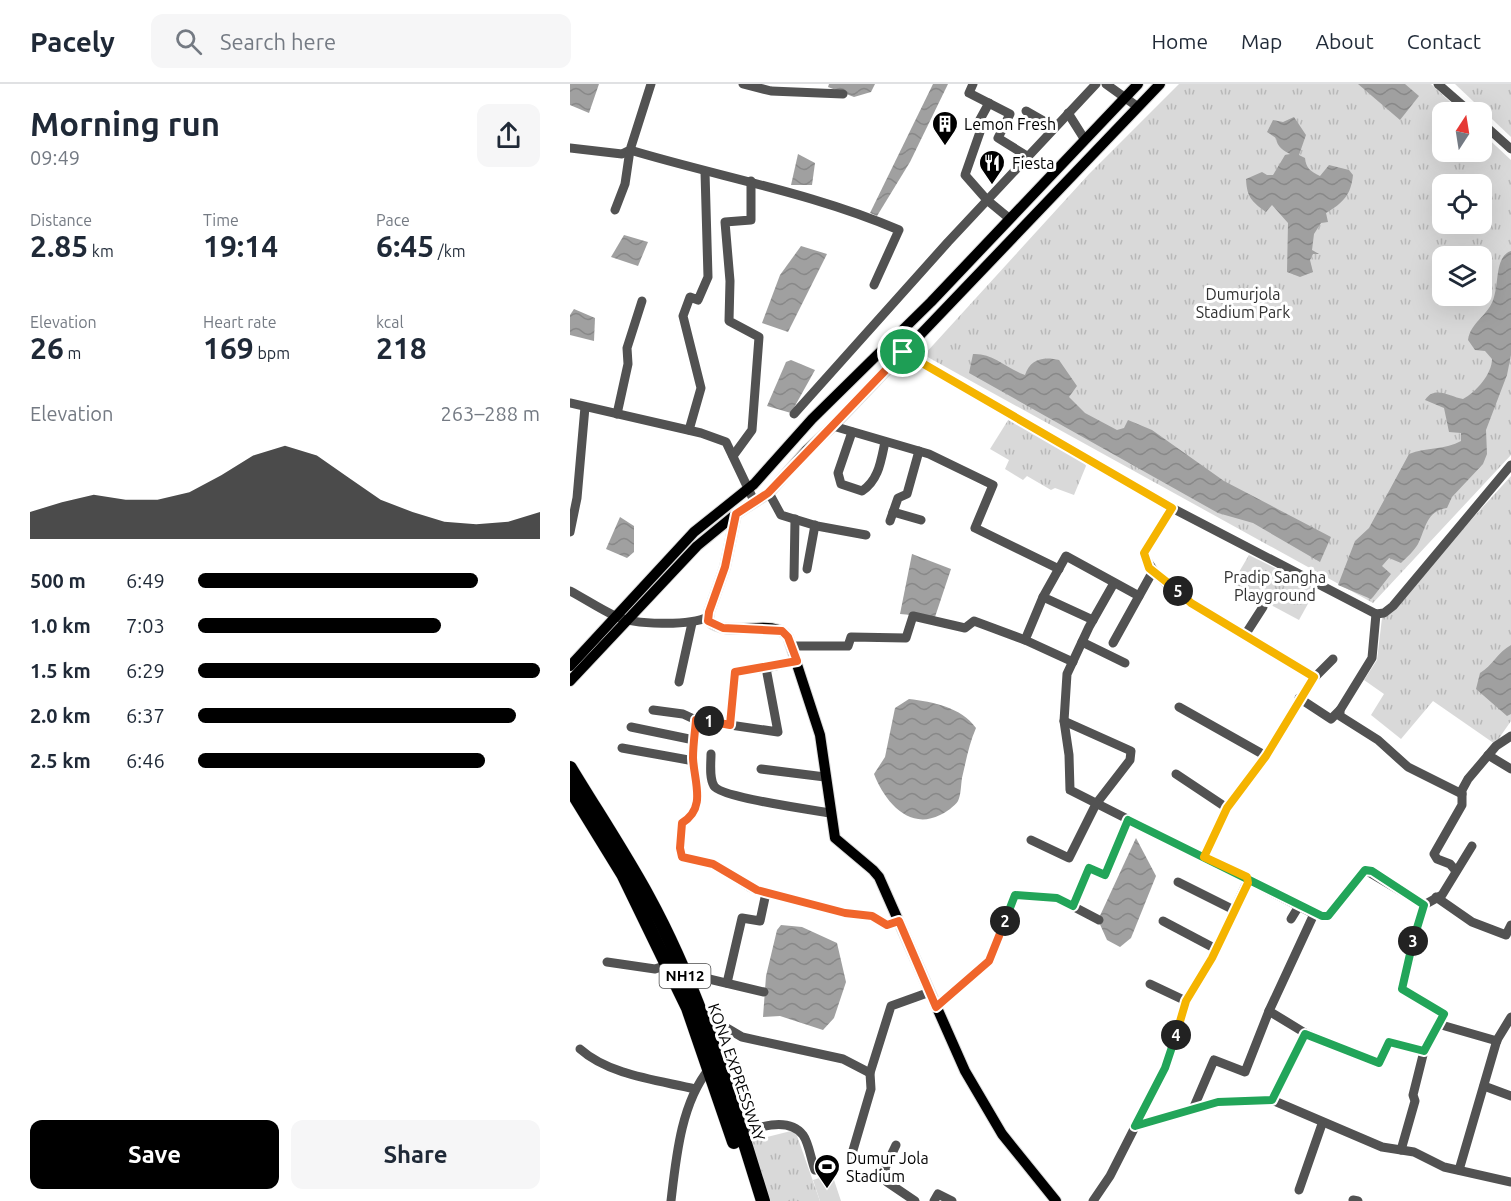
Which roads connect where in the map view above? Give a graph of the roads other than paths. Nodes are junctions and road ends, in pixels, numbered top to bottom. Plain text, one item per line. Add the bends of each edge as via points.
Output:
1 (651, 84) edge
2 (743, 84) edge
3 (973, 84) edge
4 (1096, 84) edge
5 (1106, 84) edge
6 (1138, 84) edge
7 (1160, 84) edge
8 (1438, 84) edge
9 (843, 94) dead end
10 (1126, 97) junction
11 (1459, 102) edge
12 (989, 103) junction
13 (1138, 107) junction
14 (1026, 111) dead end
15 (1068, 113) junction
16 (1054, 127) junction
17 (1492, 132) edge
18 (1085, 140) junction
19 (570, 148) edge
20 (1511, 149) edge
21 (630, 150) junction
22 (1027, 156) junction
23 (705, 172) junction
24 (751, 181) junction
25 (987, 200) junction
26 (615, 210) dead end
27 (1010, 219) junction
28 (874, 285) dead end
29 (642, 301) dead end
30 (903, 352) junction
31 (570, 403) edge
32 (585, 407) junction
33 (617, 414) junction
34 (794, 414) dead end
35 (833, 426) junction
36 (689, 430) junction
37 (852, 432) junction
38 (885, 442) junction
39 (919, 452) junction
40 (733, 456) junction
41 (1511, 465) edge
42 (748, 489) junction
43 (768, 493) junction
44 (755, 503) junction
45 (1172, 508) junction
46 (736, 514) junction
47 (795, 519) junction
48 (921, 520) dead end
49 (814, 525) junction
50 (570, 532) edge
51 (866, 535) dead end
52 (807, 569) dead end
53 (1059, 569) junction
54 (1153, 571) junction
55 (794, 577) dead end
56 (1114, 583) junction
57 (570, 591) edge
58 (1139, 596) junction
59 (1043, 597) junction
60 (1263, 607) dead end
61 (1376, 614) junction
62 (617, 617) junction
63 (708, 617) junction
64 (630, 620) junction
65 (1093, 620) junction
66 (692, 623) junction
67 (1245, 635) junction
68 (1025, 640) junction
69 (1082, 642) junction
70 (1113, 643) dead end
71 (792, 645) junction
72 (1333, 659) dead end
73 (797, 661) junction
74 (1073, 662) junction
75 (1125, 663) dead end
76 (570, 666) edge
77 (766, 669) junction
78 (1314, 677) junction
79 (570, 681) edge
80 (680, 682) dead end
81 (1299, 698) junction
82 (1179, 707) dead end
83 (653, 710) dead end
84 (1340, 710) junction
85 (696, 720) junction
86 (1064, 721) junction
87 (730, 725) junction
88 (631, 727) dead end
89 (1511, 736) edge
90 (694, 740) junction
91 (622, 748) dead end
92 (711, 754) dead end
93 (1488, 755) junction
94 (1266, 756) junction
95 (693, 761) junction
96 (570, 768) edge
97 (761, 770) dead end
98 (1511, 770) edge
99 (1176, 774) dead end
100 (825, 777) junction
101 (570, 788) edge
102 (1462, 794) junction
103 (1096, 804) junction
104 (1227, 808) junction
105 (830, 813) junction
106 (1128, 820) junction
107 (1031, 840) dead end
108 (1472, 846) dead end
109 (1204, 857) junction
110 (1456, 871) junction
111 (1248, 880) junction
112 (1178, 882) dead end
113 (766, 893) junction
114 (1436, 897) junction
115 (1424, 905) junction
116 (1073, 906) junction
117 (1299, 906) junction
118 (1234, 910) junction
119 (1314, 914) junction
120 (1291, 919) dead end
121 (1099, 920) dead end
122 (899, 921) junction
123 (1163, 921) dead end
124 (1511, 925) edge
125 (1216, 949) junction
126 (607, 962) dead end
127 (667, 964) junction
128 (727, 983) junction
129 (1150, 984) dead end
130 (689, 987) junction
131 (764, 992) dead end
132 (930, 992) junction
133 (1186, 1001) junction
134 (936, 1007) junction
135 (1269, 1011) junction
136 (1511, 1017) edge
137 (1438, 1024) junction
138 (706, 1032) junction
139 (1305, 1034) junction
140 (1497, 1041) junction
141 (580, 1049) dead end
142 (1424, 1051) junction
143 (709, 1069) junction
144 (870, 1072) junction
145 (1484, 1086) junction
146 (695, 1089) junction
147 (1511, 1096) edge
148 (1272, 1100) junction
149 (1193, 1109) junction
150 (1323, 1124) junction
151 (1135, 1126) junction
152 (740, 1132) junction
153 (896, 1145) dead end
154 (1401, 1150) junction
155 (851, 1157) dead end
156 (815, 1170) dead end
157 (1459, 1170) junction
158 (1511, 1182) edge
159 (1299, 1190) dead end
160 (671, 1201) edge
161 (754, 1201) edge
162 (763, 1201) edge
163 (915, 1201) edge
164 (934, 1201) edge
165 (952, 1201) edge
166 (1056, 1201) edge
167 (1093, 1201) edge

1 - 21 street
2 - 9 street via 771,91
3 - 12 street via 969,93
4 - 15 street
5 - 10 street
6 - 10 main road
7 - 13 main road
8 - 11 street
10 - 13 street
10 - 18 main road
12 - 22 street via 1010,114 998,138
12 - 25 street via 978,123 980,132 965,170
13 - 30 main road
14 - 16 street
15 - 16 street
15 - 18 street
16 - 22 street
17 - 20 street
18 - 27 main road
19 - 21 street via 622,154
21 - 23 street
21 - 26 street via 625,184
22 - 25 street
23 - 24 street
23 - 36 street via 708,277 698,300 690,297 682,316 700,388
24 - 28 street via 855,211 899,230
24 - 40 street via 751,220 725,222 729,321 759,337 752,430
25 - 27 street
25 - 34 street
27 - 42 main road
29 - 33 street via 627,348 628,364
30 - 35 main road
30 - 45 street
31 - 32 street
32 - 33 street
32 - 50 street
33 - 36 street
35 - 37 street
35 - 43 main road
36 - 40 street via 726,442
37 - 38 street
37 - 38 street via 838,473 841,484 862,491 877,474
38 - 39 street
39 - 48 street via 907,494 898,498 892,517
39 - 53 street via 993,485 975,528
40 - 42 street
41 - 61 street via 1393,606
42 - 44 street
42 - 62 main road via 694,532
43 - 44 main road
43 - 47 street via 779,514
44 - 46 main road
45 - 54 street via 1144,553
45 - 61 street
46 - 63 main road
46 - 64 main road via 697,546
47 - 49 street
47 - 55 street
49 - 51 street
49 - 52 street
53 - 56 street via 1066,556
53 - 59 street
54 - 58 street
54 - 67 street via 1191,603
56 - 58 street
56 - 65 street
57 - 62 street
58 - 70 street
59 - 65 street
59 - 68 street
60 - 67 street
61 - 84 street via 1372,658
62 - 64 street
62 - 76 main road
63 - 66 street
63 - 71 main road via 711,624 723,628 782,631
64 - 66 street
64 - 79 main road
65 - 69 street
66 - 80 street
67 - 78 street
68 - 71 street via 974,621 965,628 913,616 906,639 851,637 848,646
68 - 74 street
69 - 74 street
69 - 75 street
71 - 73 main road
72 - 78 street
73 - 77 street
73 - 100 main road via 820,735
74 - 86 street via 1067,674
77 - 87 street via 734,674
77 - 87 street via 778,732
78 - 81 street
81 - 84 street via 1331,719
81 - 94 street
82 - 94 street
83 - 85 street
84 - 102 street via 1340,716 1378,740 1408,767
85 - 87 street
85 - 90 street
86 - 103 street via 1069,787
86 - 103 street via 1131,751 1130,760
88 - 90 street
89 - 93 street
90 - 95 street
91 - 95 street
92 - 105 street via 712,784 716,789
93 - 98 street
93 - 102 street via 1468,779
94 - 104 street
95 - 113 street via 696,811 682,823 682,857 713,864
96 - 130 highway, KONA EXPRESSWAY / NH12 via 648,897
97 - 100 street
99 - 104 street
100 - 105 main road
101 - 127 highway, KONA EXPRESSWAY / NH12 via 623,874
102 - 110 street via 1462,805 1434,854
103 - 106 street
103 - 107 street via 1070,858
104 - 109 street
105 - 122 main road via 835,838 873,870
106 - 109 street
106 - 116 street via 1105,875 1089,868
108 - 110 street
109 - 111 street
110 - 114 street via 1442,895
111 - 117 street
111 - 118 street
112 - 118 street
113 - 122 street via 872,916 887,925
113 - 128 street via 760,921 742,918
114 - 115 street
114 - 124 street via 1472,922 1506,935
115 - 119 street via 1365,870 1328,916
115 - 137 street via 1402,989 1440,1010 1444,1014
116 - 121 street
116 - 134 street via 1057,898 1015,895 989,961
117 - 119 street
117 - 120 street
118 - 125 street
119 - 135 street
122 - 132 main road
123 - 125 street
125 - 133 street
126 - 127 street via 655,969
127 - 143 highway, KONA EXPRESSWAY / NH12 via 688,1008
128 - 130 street via 709,979
128 - 131 street
129 - 133 street
130 - 138 highway, KONA EXPRESSWAY / NH12
132 - 134 main road
132 - 144 street via 891,1006
133 - 151 street via 1165,1068
134 - 166 main road via 965,1071 1002,1134
135 - 139 street
135 - 149 street via 1245,1072 1214,1060
136 - 140 street
137 - 140 street
137 - 142 street
138 - 144 street via 725,1028 741,1037 843,1059
138 - 152 highway, KONA EXPRESSWAY / NH12
139 - 142 street via 1379,1063 1389,1042
139 - 148 street
140 - 145 street
141 - 146 street via 592,1060 623,1071
142 - 154 street
143 - 146 street
143 - 161 highway, KONA EXPRESSWAY / NH12
144 - 155 street via 871,1089
145 - 147 street
145 - 157 street
146 - 160 street via 677,1154
148 - 149 street via 1218,1102
148 - 150 street
149 - 151 street
150 - 154 street via 1382,1147
150 - 159 street
151 - 167 street
152 - 156 street via 772,1124 799,1132 804,1136
152 - 162 highway, KONA EXPRESSWAY / NH12
153 - 163 street via 885,1168 886,1182
154 - 157 street
157 - 158 street
164 - 165 street via 938,1194

